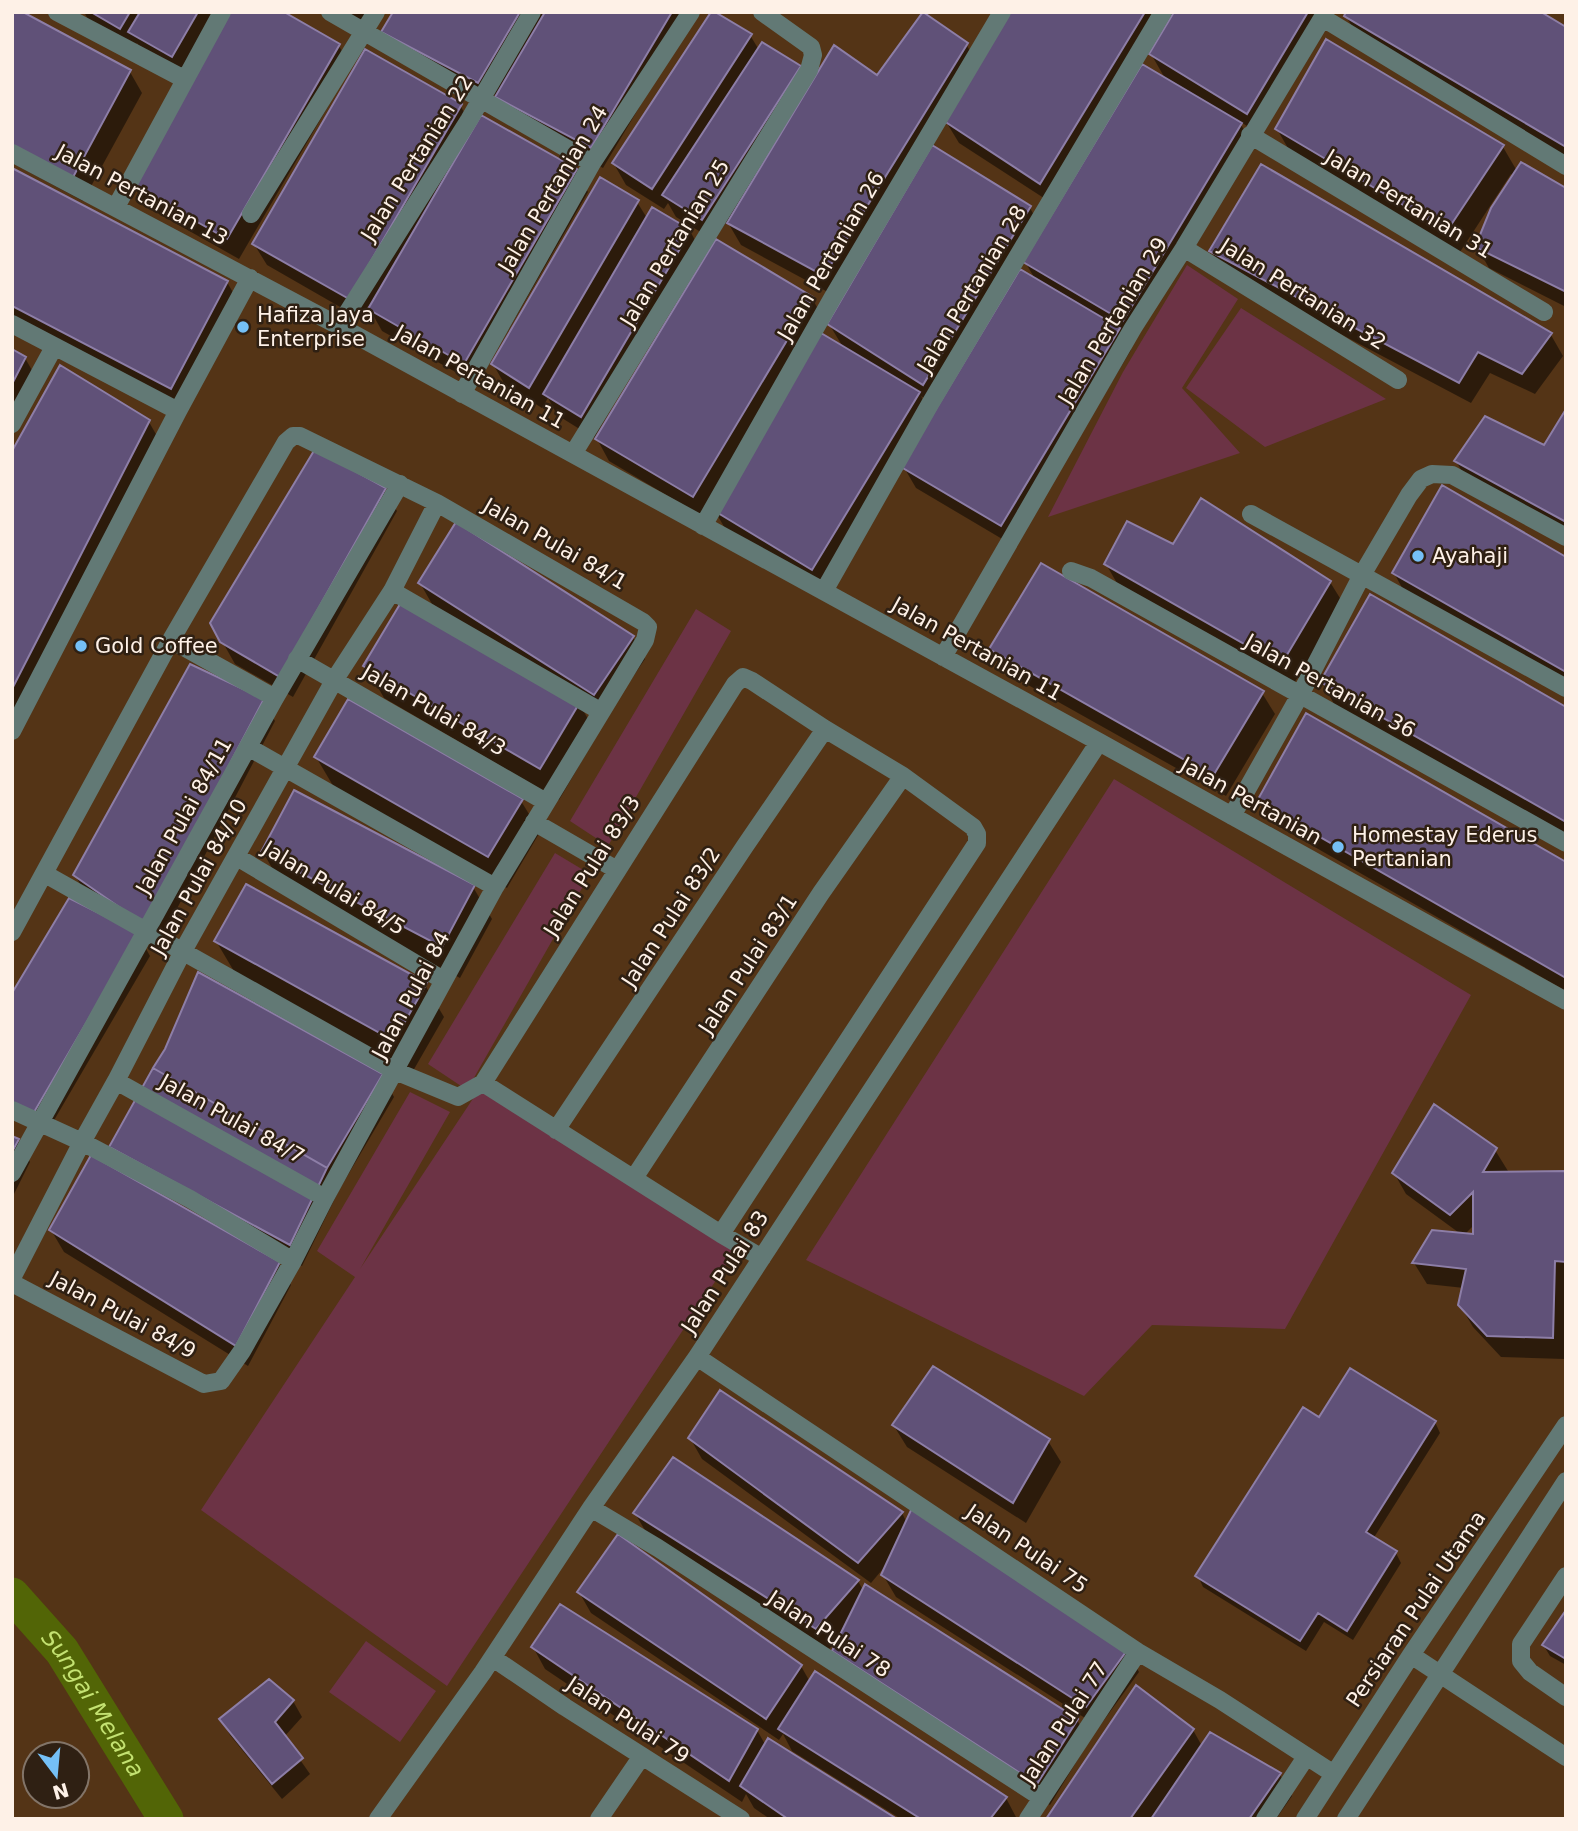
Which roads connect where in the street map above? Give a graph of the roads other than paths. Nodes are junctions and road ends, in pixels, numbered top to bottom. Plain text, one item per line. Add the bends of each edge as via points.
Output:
1 (222, 12) edge
2 (330, 12) edge
3 (376, 12) edge
4 (531, 12) edge
5 (691, 12) edge
6 (762, 12) edge
7 (1002, 12) edge
8 (1163, 12) edge
9 (61, 13) edge
10 (1324, 15) edge
11 (364, 32) junction
12 (184, 79) junction
13 (481, 99) junction
14 (1250, 135) junction
15 (12, 153) edge
16 (592, 163) junction
17 (1566, 166) edge
18 (116, 207) junction
19 (251, 214) dead end
20 (1184, 248) junction
21 (250, 278) junction
22 (1544, 312) dead end
23 (12, 324) edge
24 (339, 326) junction
25 (54, 347) junction
26 (1398, 380) dead end
27 (462, 394) junction
28 (178, 411) junction
29 (12, 424) edge
30 (573, 454) junction
31 (400, 484) junction
32 (437, 503) junction
33 (1251, 514) dead end
34 (703, 526) junction
35 (1566, 537) edge
36 (1071, 571) dead end
37 (1362, 575) junction
38 (392, 591) junction
39 (824, 592) junction
40 (648, 627) joint
41 (171, 640) junction
42 (943, 657) junction
43 (298, 659) junction
44 (335, 679) junction
45 (1566, 688) edge
46 (1300, 695) junction
47 (275, 698) junction
48 (600, 712) junction
49 (825, 729) junction
50 (12, 731) edge
51 (1099, 742) junction
52 (248, 747) junction
53 (285, 767) junction
54 (903, 776) junction
55 (546, 802) junction
56 (1232, 816) junction
57 (534, 822) junction
58 (1566, 843) edge
59 (237, 857) junction
60 (617, 870) junction
61 (45, 874) junction
62 (495, 887) junction
63 (147, 931) junction
64 (12, 932) edge
65 (183, 951) junction
66 (443, 980) junction
67 (1566, 1001) edge
68 (396, 1071) junction
69 (116, 1081) junction
70 (483, 1083) junction
71 (12, 1111) edge
72 (38, 1123) junction
73 (556, 1130) junction
74 (82, 1142) junction
75 (12, 1173) edge
76 (634, 1178) junction
77 (325, 1198) junction
78 (721, 1234) junction
79 (762, 1258) junction
80 (293, 1261) junction
81 (12, 1281) edge
82 (697, 1357) junction
83 (214, 1383) joint
84 (1566, 1425) edge
85 (1566, 1481) edge
86 (591, 1508) junction
87 (1566, 1576) edge
88 (1138, 1652) junction
89 (1411, 1655) junction
90 (493, 1658) junction
91 (1439, 1674) junction
92 (1566, 1696) edge
93 (642, 1756) junction
94 (1306, 1757) junction
95 (1566, 1757) edge
96 (1334, 1774) junction
97 (1042, 1798) junction
98 (378, 1819) edge
99 (599, 1819) edge
100 (741, 1819) edge
101 (1028, 1819) edge
102 (1265, 1819) edge
103 (1306, 1819) edge
104 (1346, 1819) edge

1 - 12 street
2 - 11 street
3 - 11 street
4 - 13 street, Jalan Pertanian 22
5 - 16 street, Jalan Pertanian 24
6 - 30 street, Jalan Pertanian 25 via 811,47 809,70
7 - 34 street, Jalan Pertanian 26
8 - 39 street, Jalan Pertanian 28
9 - 12 street
10 - 14 street, Jalan Pertanian 29
10 - 17 street
11 - 13 street
11 - 19 street
12 - 18 street
13 - 16 street
13 - 24 street, Jalan Pertanian 22
14 - 20 street, Jalan Pertanian 29
14 - 22 street, Jalan Pertanian 31
15 - 18 street, Jalan Pertanian 13
16 - 27 street, Jalan Pertanian 24
18 - 21 street, Jalan Pertanian 13
20 - 26 street, Jalan Pertanian 32
20 - 42 street, Jalan Pertanian 29
21 - 24 street, Jalan Pertanian 11
21 - 28 street
23 - 25 street
24 - 27 street, Jalan Pertanian 11
25 - 28 street
25 - 29 street
27 - 30 street, Jalan Pertanian 11
28 - 50 street
30 - 34 street, Jalan Pertanian 11
31 - 32 street
31 - 41 street via 293,436
31 - 43 street, Jalan Pulai 84/11
32 - 38 street, Jalan Pulai 84/10
32 - 40 street, Jalan Pulai 84/1
33 - 37 street
34 - 39 street, Jalan Pertanian 11
35 - 37 street via 1452,475 1432,474 1421,479 1409,495
36 - 46 street, Jalan Pertanian 36
37 - 45 street
37 - 46 street
38 - 44 street, Jalan Pulai 84/10
38 - 48 street
39 - 42 street, Jalan Pertanian 11
40 - 48 street, Jalan Pulai 84 via 645,640
41 - 47 street
41 - 61 street
42 - 51 street, Jalan Pertanian 11
43 - 44 street, Jalan Pulai 84/3
43 - 47 street, Jalan Pulai 84/11
44 - 53 street, Jalan Pulai 84/10
44 - 55 street, Jalan Pulai 84/3
46 - 56 street
46 - 58 street, Jalan Pertanian 36
47 - 52 street, Jalan Pulai 84/11
48 - 55 street, Jalan Pulai 84
49 - 54 street
49 - 60 street, Jalan Pulai 83/3 via 743,677
49 - 73 street, Jalan Pulai 83/2
51 - 56 street, Jalan Pertanian
51 - 79 street, Jalan Pulai 83
52 - 53 street
52 - 63 street, Jalan Pulai 84/11
53 - 59 street, Jalan Pulai 84/10
53 - 62 street
54 - 76 street, Jalan Pulai 83/1
54 - 78 street via 973,827 977,843
55 - 57 street, Jalan Pulai 84
56 - 67 street, Jalan Pertanian
57 - 60 street
57 - 62 street, Jalan Pulai 84
59 - 65 street, Jalan Pulai 84/10
59 - 66 street, Jalan Pulai 84/5
60 - 70 street, Jalan Pulai 83/3
61 - 63 street
61 - 64 street
62 - 66 street, Jalan Pulai 84
63 - 65 street
63 - 72 street, Jalan Pulai 84/11
65 - 68 street
65 - 69 street, Jalan Pulai 84/10
66 - 68 street, Jalan Pulai 84
68 - 70 street via 458,1097
68 - 77 street, Jalan Pulai 84
69 - 74 street, Jalan Pulai 84/10
69 - 77 street, Jalan Pulai 84/7
70 - 73 street
71 - 72 street
72 - 74 street
72 - 75 street, Jalan Pulai 84/11
73 - 76 street
74 - 80 street
74 - 81 street, Jalan Pulai 84/10
76 - 78 street
77 - 80 street, Jalan Pulai 84
78 - 79 street
79 - 82 street, Jalan Pulai 83
80 - 83 street, Jalan Pulai 84 via 242,1351 221,1381
81 - 83 street, Jalan Pulai 84/9 via 204,1384
82 - 86 street, Jalan Pulai 83
82 - 88 street, Jalan Pulai 75
84 - 89 street, Persiaran Pulai Utama
85 - 91 street
86 - 90 street, Jalan Pulai 83
86 - 97 street, Jalan Pulai 78
87 - 92 street via 1521,1644 1521,1661 1530,1672
88 - 94 street, Jalan Pulai 75
88 - 97 street, Jalan Pulai 77
89 - 91 street
89 - 96 street, Persiaran Pulai Utama
90 - 93 street, Jalan Pulai 79
90 - 98 street, Jalan Pulai 83
91 - 95 street
91 - 104 street
93 - 99 street
93 - 100 street, Jalan Pulai 79
94 - 96 street, Jalan Pulai 75
94 - 102 street
96 - 103 street, Persiaran Pulai Utama
97 - 101 street, Jalan Pulai 77

